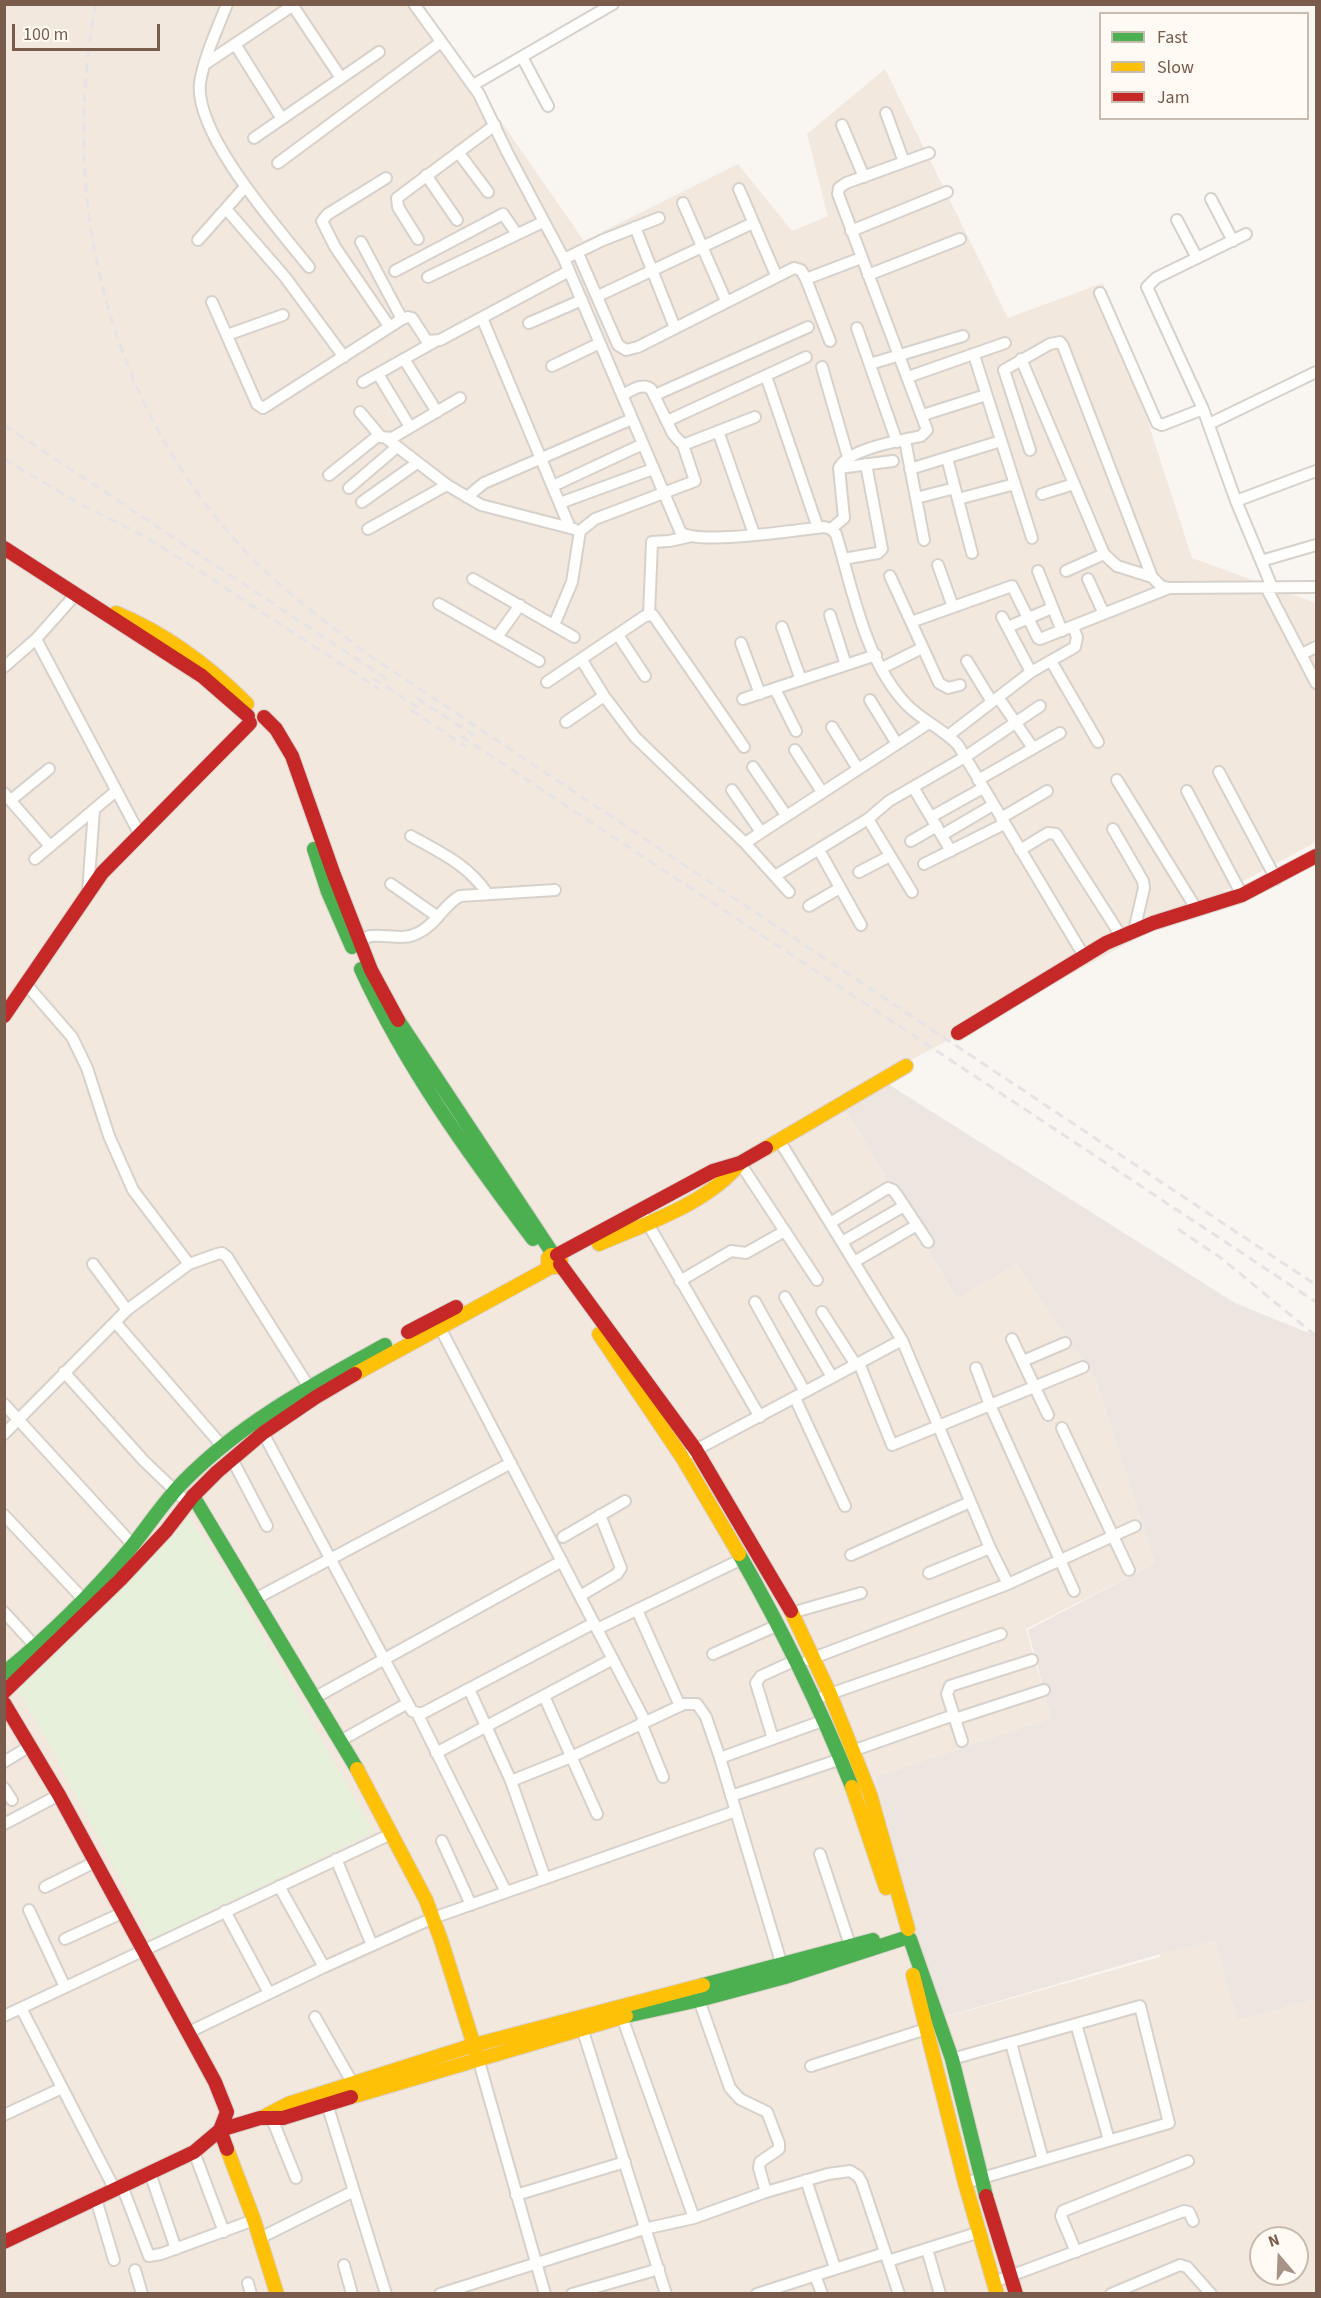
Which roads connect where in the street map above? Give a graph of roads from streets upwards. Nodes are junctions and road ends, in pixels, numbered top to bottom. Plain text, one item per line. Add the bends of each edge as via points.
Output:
1 (226, 4) edge
2 (414, 4) edge
3 (613, 4) edge
4 (294, 5) edge
5 (441, 42) junction
6 (235, 44) junction
7 (379, 52) dead end
8 (522, 57) junction
9 (205, 64) junction
10 (341, 78) junction
11 (472, 85) junction
12 (548, 106) dead end
13 (886, 113) dead end
14 (282, 119) junction
15 (495, 125) junction
16 (842, 125) dead end
17 (254, 138) dead end
18 (458, 152) junction
19 (929, 153) dead end
20 (904, 162) junction
21 (278, 163) dead end
22 (426, 176) junction
23 (864, 177) junction
24 (386, 178) dead end
25 (245, 187) junction
26 (739, 189) dead end
27 (488, 192) dead end
28 (947, 192) dead end
29 (1211, 199) dead end
30 (683, 203) dead end
31 (226, 209) junction
32 (659, 218) dead end
33 (456, 220) dead end
34 (1178, 220) dead end
35 (543, 222) junction
36 (753, 223) junction
37 (635, 227) junction
38 (851, 231) junction
39 (518, 234) junction
40 (1246, 234) dead end
41 (418, 238) dead end
42 (960, 239) dead end
43 (198, 240) dead end
44 (1233, 241) junction
45 (361, 242) dead end
46 (702, 246) junction
47 (579, 258) dead end
48 (861, 258) junction
49 (1197, 258) junction
50 (564, 259) junction
51 (309, 267) dead end
52 (652, 269) junction
53 (395, 271) dead end
54 (569, 271) junction
55 (776, 275) junction
56 (867, 275) junction
57 (428, 277) dead end
58 (806, 279) junction
59 (1100, 293) dead end
60 (598, 296) junction
61 (582, 300) junction
62 (212, 302) dead end
63 (726, 302) junction
64 (283, 315) dead end
65 (482, 318) junction
66 (402, 319) junction
67 (529, 323) dead end
68 (389, 326) junction
69 (808, 327) dead end
70 (675, 328) junction
71 (857, 328) dead end
72 (227, 335) junction
73 (963, 336) dead end
74 (436, 341) junction
75 (830, 341) dead end
76 (600, 343) junction
77 (1005, 344) dead end
78 (900, 355) junction
79 (974, 355) junction
80 (344, 357) junction
81 (806, 357) dead end
82 (404, 359) junction
83 (1021, 359) junction
84 (870, 364) junction
85 (552, 366) dead end
86 (822, 367) dead end
87 (1317, 372) edge
88 (378, 374) junction
89 (766, 376) junction
90 (908, 377) junction
91 (363, 382) dead end
92 (622, 395) junction
93 (655, 395) junction
94 (987, 395) junction
95 (460, 398) dead end
96 (1203, 409) junction
97 (437, 411) junction
98 (360, 412) dead end
99 (923, 415) junction
100 (755, 417) dead end
101 (632, 418) junction
102 (667, 422) junction
103 (1209, 424) junction
104 (410, 427) junction
105 (718, 431) junction
106 (382, 436) junction
107 (901, 441) junction
108 (1001, 441) junction
109 (643, 444) junction
110 (683, 444) junction
111 (397, 447) junction
112 (1030, 450) dead end
113 (848, 457) junction
114 (542, 458) junction
115 (947, 458) junction
116 (893, 461) dead end
117 (417, 463) junction
118 (866, 464) junction
119 (839, 468) junction
120 (653, 469) junction
121 (910, 469) junction
122 (1317, 471) edge
123 (329, 475) dead end
124 (1015, 484) junction
125 (1074, 484) junction
126 (447, 485) junction
127 (553, 486) junction
128 (349, 488) dead end
129 (663, 493) junction
130 (956, 493) junction
131 (1042, 494) dead end
132 (467, 497) junction
133 (916, 498) junction
134 (1236, 501) junction
135 (362, 502) dead end
136 (560, 503) junction
137 (818, 528) junction
138 (368, 529) dead end
139 (575, 529) junction
140 (831, 529) junction
141 (754, 534) junction
142 (688, 537) junction
143 (1032, 538) dead end
144 (924, 540) dead end
145 (1317, 545) edge
146 (4, 548) edge
147 (972, 553) dead end
148 (1104, 554) junction
149 (843, 559) junction
150 (1261, 561) junction
151 (938, 566) dead end
152 (1038, 571) dead end
153 (1066, 571) dead end
154 (890, 576) dead end
155 (1152, 577) junction
156 (473, 579) dead end
157 (1088, 579) dead end
158 (1269, 587) junction
159 (1317, 587) edge
160 (1169, 588) junction
161 (82, 598) junction
162 (439, 604) dead end
163 (520, 606) junction
164 (953, 607) junction
165 (1053, 608) junction
166 (1104, 614) junction
167 (649, 615) junction
168 (830, 615) dead end
169 (1029, 618) junction
170 (911, 622) junction
171 (554, 626) junction
172 (783, 627) dead end
173 (1072, 627) junction
174 (1062, 631) junction
175 (618, 635) junction
176 (497, 637) junction
177 (574, 637) dead end
178 (36, 639) junction
179 (741, 644) dead end
180 (1317, 647) edge
181 (922, 648) junction
182 (1302, 654) junction
183 (876, 655) junction
184 (581, 659) junction
185 (539, 661) dead end
186 (967, 661) dead end
187 (1051, 661) junction
188 (846, 665) junction
189 (4, 667) edge
190 (882, 668) junction
191 (1031, 672) junction
192 (645, 675) dead end
193 (801, 680) junction
194 (547, 682) dead end
195 (1317, 683) edge
196 (960, 685) dead end
197 (775, 689) junction
198 (760, 694) junction
199 (604, 696) junction
200 (743, 699) dead end
201 (870, 700) dead end
202 (995, 700) junction
203 (1040, 706) dead end
204 (255, 718) junction
205 (566, 722) dead end
206 (929, 723) junction
207 (1016, 723) junction
208 (832, 727) dead end
209 (796, 731) dead end
210 (1060, 733) dead end
211 (949, 735) junction
212 (1098, 742) dead end
213 (897, 744) junction
214 (744, 747) dead end
215 (1033, 748) junction
216 (795, 750) dead end
217 (964, 757) junction
218 (753, 767) dead end
219 (49, 769) dead end
220 (858, 769) junction
221 (1219, 772) dead end
222 (1117, 780) dead end
223 (980, 784) junction
224 (913, 787) junction
225 (732, 790) dead end
226 (116, 791) junction
227 (1047, 791) dead end
228 (1188, 791) dead end
229 (822, 792) junction
230 (8, 796) edge
231 (993, 805) junction
232 (94, 810) junction
233 (786, 815) junction
234 (868, 819) junction
235 (1003, 821) junction
236 (937, 826) junction
237 (1113, 829) dead end
238 (761, 832) junction
239 (140, 835) junction
240 (411, 836) dead end
241 (911, 841) dead end
242 (745, 843) junction
243 (50, 846) junction
244 (819, 850) junction
245 (1020, 850) junction
246 (951, 851) junction
247 (890, 856) junction
248 (1317, 856) edge
249 (35, 858) dead end
250 (924, 864) dead end
251 (859, 872) dead end
252 (775, 876) junction
253 (1276, 879) junction
254 (391, 884) dead end
255 (840, 888) junction
256 (555, 890) dead end
257 (88, 892) junction
258 (789, 892) dead end
259 (912, 892) dead end
260 (487, 893) junction
261 (1242, 895) junction
262 (809, 906) dead end
263 (1197, 910) junction
264 (438, 917) junction
265 (861, 925) dead end
266 (1127, 933) junction
267 (355, 943) junction
268 (1084, 956) junction
269 (26, 984) junction
270 (5, 1012) edge
271 (958, 1033) dead end
272 (906, 1066) dead end
273 (779, 1140) junction
274 (740, 1163) junction
275 (904, 1206) junction
276 (644, 1217) junction
277 (830, 1223) junction
278 (917, 1225) junction
279 (785, 1231) junction
280 (842, 1242) junction
281 (928, 1242) dead end
282 (554, 1261) junction
283 (854, 1262) junction
284 (93, 1264) dead end
285 (189, 1264) junction
286 (818, 1280) dead end
287 (680, 1281) junction
288 (784, 1297) dead end
289 (755, 1302) dead end
290 (127, 1310) junction
291 (822, 1312) dead end
292 (115, 1322) junction
293 (437, 1322) junction
294 (1012, 1339) dead end
295 (902, 1340) junction
296 (1065, 1343) dead end
297 (1023, 1361) junction
298 (857, 1364) junction
299 (1083, 1367) dead end
300 (976, 1368) dead end
301 (64, 1372) junction
302 (832, 1377) junction
303 (1036, 1386) junction
304 (312, 1392) junction
305 (805, 1392) junction
306 (795, 1398) junction
307 (4, 1404) edge
308 (990, 1405) junction
309 (1048, 1415) dead end
310 (760, 1417) junction
311 (19, 1420) junction
312 (938, 1426) junction
313 (1062, 1428) dead end
314 (263, 1433) junction
315 (4, 1434) edge
316 (223, 1447) junction
317 (696, 1450) junction
318 (682, 1457) junction
319 (232, 1459) junction
320 (511, 1463) junction
321 (175, 1490) junction
322 (190, 1500) junction
323 (625, 1501) dead end
324 (970, 1502) junction
325 (845, 1506) dead end
326 (4, 1515) edge
327 (600, 1515) junction
328 (267, 1526) dead end
329 (1135, 1526) dead end
330 (1112, 1536) junction
331 (563, 1537) dead end
332 (133, 1545) junction
333 (990, 1548) junction
334 (852, 1555) dead end
335 (330, 1559) junction
336 (742, 1559) junction
337 (1061, 1560) junction
338 (562, 1561) junction
339 (1129, 1570) dead end
340 (928, 1573) dead end
341 (1008, 1584) junction
342 (1074, 1591) dead end
343 (861, 1593) dead end
344 (580, 1596) junction
345 (255, 1599) junction
346 (84, 1600) junction
347 (637, 1610) junction
348 (4, 1612) edge
349 (791, 1612) junction
350 (778, 1625) junction
351 (596, 1626) junction
352 (1002, 1634) dead end
353 (36, 1647) junction
354 (713, 1654) dead end
355 (814, 1658) junction
356 (385, 1659) junction
357 (613, 1659) junction
358 (1032, 1660) dead end
359 (797, 1662) junction
360 (4, 1673) edge
361 (469, 1689) junction
362 (1044, 1690) dead end
363 (4, 1692) edge
364 (830, 1694) junction
365 (544, 1696) junction
366 (314, 1698) junction
367 (814, 1700) junction
368 (408, 1702) junction
369 (4, 1703) edge
370 (680, 1706) junction
371 (417, 1713) junction
372 (954, 1717) junction
373 (825, 1720) junction
374 (643, 1722) junction
375 (486, 1726) junction
376 (772, 1739) junction
377 (340, 1741) junction
378 (962, 1741) dead end
379 (30, 1746) junction
380 (436, 1753) junction
381 (846, 1755) junction
382 (571, 1756) junction
383 (720, 1758) junction
384 (4, 1762) edge
385 (663, 1776) dead end
386 (511, 1781) junction
387 (4, 1788) edge
388 (59, 1795) junction
389 (731, 1796) junction
390 (12, 1800) dead end
391 (736, 1811) junction
392 (597, 1814) dead end
393 (4, 1824) edge
394 (391, 1834) junction
395 (442, 1841) dead end
396 (820, 1854) dead end
397 (336, 1859) junction
398 (95, 1862) junction
399 (545, 1878) junction
400 (279, 1886) junction
401 (45, 1887) dead end
402 (506, 1892) junction
403 (471, 1905) junction
404 (29, 1910) dead end
405 (225, 1911) junction
406 (122, 1912) junction
407 (433, 1918) junction
408 (904, 1935) junction
409 (65, 1938) dead end
410 (372, 1945) junction
411 (850, 1945) junction
412 (142, 1950) junction
413 (324, 1967) junction
414 (783, 1970) junction
415 (65, 1987) junction
416 (269, 1993) junction
417 (699, 2000) junction
418 (21, 2008) junction
419 (4, 2016) edge
420 (315, 2017) dead end
421 (622, 2017) junction
422 (1076, 2024) junction
423 (582, 2028) junction
424 (926, 2029) junction
425 (187, 2033) junction
426 (1011, 2043) junction
427 (476, 2052) junction
428 (952, 2059) junction
429 (811, 2066) dead end
430 (353, 2084) junction
431 (62, 2088) junction
432 (327, 2104) junction
433 (4, 2115) edge
434 (267, 2116) junction
435 (220, 2130) junction
436 (1109, 2140) junction
437 (194, 2152) junction
438 (1043, 2160) junction
439 (1188, 2161) dead end
440 (625, 2162) junction
441 (150, 2173) junction
442 (296, 2178) dead end
443 (981, 2178) junction
444 (806, 2180) junction
445 (965, 2183) junction
446 (118, 2188) junction
447 (354, 2191) junction
448 (766, 2192) junction
449 (516, 2195) junction
450 (96, 2199) junction
451 (694, 2218) junction
452 (254, 2220) junction
453 (1193, 2221) dead end
454 (644, 2229) junction
455 (224, 2232) junction
456 (980, 2232) junction
457 (260, 2238) junction
458 (4, 2242) edge
459 (176, 2249) junction
460 (927, 2249) junction
461 (1076, 2252) junction
462 (886, 2257) junction
463 (114, 2260) dead end
464 (537, 2263) junction
465 (344, 2265) dead end
466 (835, 2268) junction
467 (135, 2270) dead end
468 (659, 2270) junction
469 (815, 2275) junction
470 (1011, 2276) junction
471 (996, 2288) edge
472 (142, 2294) edge
473 (277, 2294) edge
474 (352, 2294) edge
475 (386, 2294) edge
476 (440, 2294) edge
477 (545, 2294) edge
478 (572, 2294) edge
479 (666, 2294) edge
480 (757, 2294) edge
481 (822, 2294) edge
482 (899, 2294) edge
483 (940, 2294) edge
484 (1016, 2294) edge
485 (1111, 2294) edge
486 (1211, 2294) edge

1 - 9 street
2 - 5 street
3 - 8 street
4 - 6 street
4 - 10 street
5 - 11 street
5 - 21 street
6 - 9 street
6 - 14 street
7 - 10 street
8 - 11 street
8 - 12 street
9 - 25 street via 200,84 203,111
10 - 14 street
11 - 15 street
13 - 20 street
14 - 17 street
15 - 18 street
15 - 35 street
16 - 23 street
18 - 22 street
18 - 27 street
19 - 20 street
20 - 23 street
22 - 33 street
22 - 41 street via 396,202
23 - 38 street via 839,188
24 - 68 street via 322,221 335,247
25 - 31 street
25 - 51 street
26 - 36 street
28 - 38 street
29 - 44 street
30 - 46 street
31 - 43 street
31 - 80 street via 285,277
32 - 37 street
34 - 49 street
35 - 39 street
35 - 50 street
36 - 46 street
36 - 55 street
37 - 50 street
37 - 52 street
38 - 48 street
39 - 53 street via 503,214
39 - 57 street
40 - 44 street
42 - 56 street
44 - 49 street
45 - 66 street
46 - 52 street
46 - 63 street
47 - 60 street
48 - 56 street
48 - 58 street
49 - 96 street via 1156,278 1147,287
50 - 54 street
52 - 60 street
52 - 70 street
54 - 61 street
54 - 65 street
55 - 58 street via 794,268 801,270
55 - 63 street
56 - 78 street
58 - 75 street
59 - 96 street via 1157,423 1162,425
60 - 70 street via 618,345 626,350
61 - 67 street
61 - 76 street
62 - 72 street
63 - 70 street
64 - 72 street
65 - 74 street
65 - 114 street
66 - 68 street
66 - 74 street via 412,318 427,341
68 - 80 street
69 - 93 street
71 - 84 street
72 - 80 street via 257,404 263,408
73 - 78 street
74 - 82 street
76 - 85 street
76 - 92 street
77 - 79 street
78 - 84 street
78 - 90 street
79 - 90 street
79 - 94 street
81 - 89 street
82 - 88 street
82 - 97 street
83 - 112 street via 1006,367 1004,374
83 - 125 street
83 - 155 street via 1050,344 1063,345
84 - 107 street
86 - 113 street
87 - 103 street
88 - 91 street
88 - 104 street
89 - 102 street
89 - 137 street
90 - 99 street
92 - 93 street via 642,386
92 - 101 street
93 - 102 street
94 - 99 street
94 - 108 street
95 - 97 street
96 - 103 street
97 - 104 street
98 - 106 street
99 - 107 street via 925,433
100 - 105 street
101 - 109 street
101 - 114 street
102 - 110 street
103 - 134 street
104 - 106 street via 392,438
105 - 110 street
105 - 141 street
106 - 111 street
106 - 123 street
107 - 113 street
107 - 121 street
108 - 115 street
108 - 124 street
109 - 120 street
109 - 127 street
110 - 129 street via 694,481
111 - 117 street
111 - 128 street
113 - 119 street
114 - 127 street
114 - 132 street via 484,483
115 - 121 street
115 - 130 street
116 - 118 street
117 - 126 street
117 - 135 street
118 - 119 street
118 - 149 street via 882,549
119 - 140 street via 844,518
120 - 129 street
120 - 136 street
121 - 133 street
122 - 134 street
124 - 130 street
124 - 143 street
125 - 131 street
125 - 148 street
126 - 132 street
126 - 138 street
127 - 136 street
129 - 139 street
129 - 142 street via 677,527
130 - 133 street
130 - 147 street
132 - 139 street via 481,505
133 - 144 street
134 - 150 street
136 - 139 street
137 - 140 street
137 - 141 street
139 - 171 street via 572,582
140 - 149 street
141 - 142 street
142 - 167 street via 651,542
145 - 150 street
146 - 161 street
148 - 153 street
148 - 155 street via 1117,566
149 - 183 street
150 - 158 street
151 - 164 street
152 - 165 street
154 - 170 street
155 - 160 street
156 - 163 street
157 - 166 street
158 - 159 street
158 - 160 street
158 - 182 street
160 - 166 street
161 - 178 street
161 - 204 street via 202,676
162 - 176 street
163 - 171 street
163 - 176 street
164 - 169 street via 1012,586
164 - 170 street
165 - 169 street
165 - 174 street
166 - 173 street
167 - 175 street
167 - 214 street via 656,618
168 - 188 street
169 - 174 street via 1038,638
169 - 191 street via 1005,622
170 - 181 street
171 - 177 street
172 - 193 street
173 - 174 street
173 - 187 street via 1077,637 1075,647
175 - 184 street
175 - 192 street
176 - 185 street
178 - 189 street
178 - 226 street
179 - 198 street
180 - 182 street
181 - 190 street
181 - 196 street via 939,683 948,688
182 - 195 street
183 - 188 street
183 - 190 street
184 - 194 street
184 - 199 street
186 - 202 street
187 - 191 street
187 - 212 street
188 - 193 street
190 - 206 street via 906,704
191 - 202 street
193 - 197 street
197 - 198 street
197 - 209 street
198 - 200 street
199 - 205 street
199 - 242 street via 649,752
201 - 213 street
202 - 207 street
202 - 211 street
203 - 207 street
204 - 239 street
204 - 267 street via 281,756 328,892
206 - 211 street
206 - 213 street
207 - 215 street
207 - 217 street
208 - 220 street
210 - 215 street
211 - 217 street
213 - 220 street
215 - 223 street
216 - 229 street
217 - 223 street
217 - 224 street
218 - 233 street
219 - 230 street
220 - 229 street
221 - 253 street
222 - 263 street
223 - 231 street
223 - 236 street
224 - 234 street
224 - 236 street
225 - 238 street
226 - 232 street
226 - 239 street
227 - 235 street
228 - 261 street
229 - 233 street
230 - 243 street
231 - 235 street
231 - 236 street
232 - 243 street
232 - 257 street
233 - 238 street
234 - 244 street
234 - 247 street
235 - 245 street
235 - 246 street
236 - 241 street
236 - 246 street
237 - 266 street via 1140,872 1144,888
238 - 242 street
239 - 257 street
240 - 260 street via 465,867
242 - 252 street
243 - 249 street
244 - 252 street
244 - 255 street
245 - 266 street via 1048,833 1056,834
245 - 268 street
246 - 250 street
247 - 251 street
247 - 259 street
248 - 253 street
252 - 258 street
253 - 261 street
254 - 264 street
255 - 262 street
255 - 265 street
256 - 260 street
257 - 269 street
260 - 264 street via 460,896
261 - 263 street
263 - 266 street
264 - 267 street via 416,934 395,938 373,936
266 - 268 street
267 - 282 street via 369,990 436,1105
268 - 271 street
269 - 270 street
269 - 285 street via 72,1037 133,1190
272 - 273 street
273 - 274 street
273 - 277 street
274 - 276 street via 713,1171
274 - 279 street
275 - 277 street via 888,1188
275 - 278 street
275 - 280 street
276 - 282 street
276 - 287 street
277 - 280 street
278 - 281 street
278 - 283 street
279 - 286 street
279 - 287 street via 746,1253 731,1251
280 - 283 street
282 - 293 street
282 - 317 street
282 - 318 street
283 - 295 street
284 - 290 street
285 - 290 street
285 - 304 street via 222,1253 227,1257
287 - 310 street
288 - 302 street
289 - 305 street
290 - 292 street
291 - 298 street
292 - 301 street
292 - 316 street
293 - 304 street via 387,1355
293 - 320 street
294 - 297 street
295 - 298 street
295 - 312 street
296 - 297 street
297 - 303 street
298 - 302 street
298 - 312 street via 892,1445
299 - 303 street
300 - 308 street
301 - 311 street
301 - 321 street
302 - 305 street
303 - 308 street
303 - 309 street
304 - 314 street
304 - 316 street via 255,1422
305 - 306 street
306 - 310 street
306 - 325 street
307 - 311 street
308 - 312 street
308 - 337 street
310 - 317 street
311 - 315 street
311 - 332 street
312 - 324 street
313 - 330 street
314 - 319 street
314 - 335 street
316 - 321 street
317 - 318 street
317 - 349 street
318 - 336 street
319 - 322 street
319 - 328 street
320 - 335 street
320 - 338 street
321 - 322 street
321 - 332 street
322 - 345 street
322 - 363 street via 121,1579
323 - 327 street
324 - 333 street
324 - 334 street
326 - 346 street
327 - 331 street
327 - 344 street via 621,1568
329 - 330 street
330 - 337 street
330 - 339 street
332 - 346 street
333 - 340 street
333 - 341 street
335 - 345 street
335 - 356 street
336 - 347 street
336 - 350 street
337 - 341 street
337 - 342 street
338 - 344 street
338 - 356 street
341 - 355 street
343 - 349 street
344 - 351 street
345 - 366 street
346 - 353 street
347 - 351 street
347 - 370 street
348 - 353 street
349 - 355 street
350 - 354 street
350 - 359 street
351 - 357 street
351 - 361 street
352 - 364 street
353 - 360 street
355 - 359 street
355 - 364 street
356 - 366 street
356 - 368 street
357 - 365 street
357 - 374 street
358 - 372 street via 950,1686 947,1694
359 - 367 street
359 - 376 street via 761,1676 756,1683
361 - 371 street
361 - 375 street
362 - 372 street
364 - 367 street
364 - 381 street
365 - 375 street
365 - 382 street
366 - 377 street
367 - 373 street
368 - 371 street
368 - 377 street
369 - 379 street
370 - 374 street
370 - 383 street via 691,1703 701,1708
371 - 380 street
372 - 378 street
372 - 381 street
373 - 376 street
373 - 381 street
374 - 382 street
374 - 385 street
375 - 380 street
375 - 386 street
376 - 383 street
377 - 394 street
379 - 384 street
379 - 388 street
380 - 402 street
381 - 389 street
381 - 408 street
382 - 386 street
382 - 392 street
383 - 389 street
386 - 399 street
387 - 390 street
388 - 393 street
388 - 398 street
389 - 391 street
391 - 399 street
391 - 414 street
394 - 397 street
394 - 407 street
395 - 403 street
396 - 411 street
397 - 400 street
397 - 410 street
398 - 401 street
398 - 406 street
399 - 402 street
400 - 405 street
400 - 413 street
402 - 403 street
403 - 407 street
404 - 415 street
405 - 412 street
405 - 416 street
406 - 409 street
406 - 412 street
407 - 410 street
407 - 427 street
408 - 411 street
408 - 414 street
408 - 424 street
408 - 428 street
410 - 413 street
411 - 414 street
412 - 415 street
412 - 425 street
413 - 416 street
414 - 417 street
414 - 427 street
415 - 418 street
416 - 425 street
417 - 421 street
417 - 448 street via 730,2088 735,2096 767,2112 779,2143 775,2153 760,2162
418 - 419 street
418 - 431 street
420 - 430 street
421 - 423 street
421 - 451 street
422 - 426 street
422 - 436 street
422 - 436 street via 1140,2006 1169,2123
423 - 427 street
423 - 440 street
424 - 429 street
424 - 445 street
425 - 435 street via 227,2112
426 - 428 street
426 - 438 street
427 - 430 street
427 - 432 street
427 - 449 street
428 - 443 street
430 - 434 street via 288,2104
431 - 433 street
431 - 446 street
432 - 434 street via 283,2118
432 - 447 street
434 - 435 street
434 - 442 street
435 - 437 street
435 - 452 street
436 - 438 street
437 - 441 street
437 - 455 street
438 - 443 street
439 - 461 street via 1063,2211 1061,2216
440 - 449 street
440 - 454 street
441 - 446 street
441 - 459 street
443 - 445 street
443 - 470 street
444 - 448 street
444 - 462 street via 850,2171 858,2176
444 - 466 street
445 - 456 street
446 - 450 street
446 - 459 street via 149,2256
447 - 457 street
447 - 475 street
448 - 451 street
449 - 464 street
450 - 458 street
450 - 463 street
451 - 454 street
452 - 455 street
452 - 457 street
453 - 461 street via 1189,2212 1184,2211
454 - 464 street
454 - 468 street
455 - 459 street
456 - 460 street
456 - 471 street
457 - 473 street
460 - 462 street
460 - 483 street
461 - 470 street
462 - 466 street
462 - 482 street
464 - 476 street
464 - 477 street
465 - 474 street
466 - 469 street
467 - 472 street
468 - 478 street
468 - 479 street
469 - 480 street
469 - 481 street
470 - 471 street
470 - 484 street
485 - 486 street via 1180,2265 1187,2267

